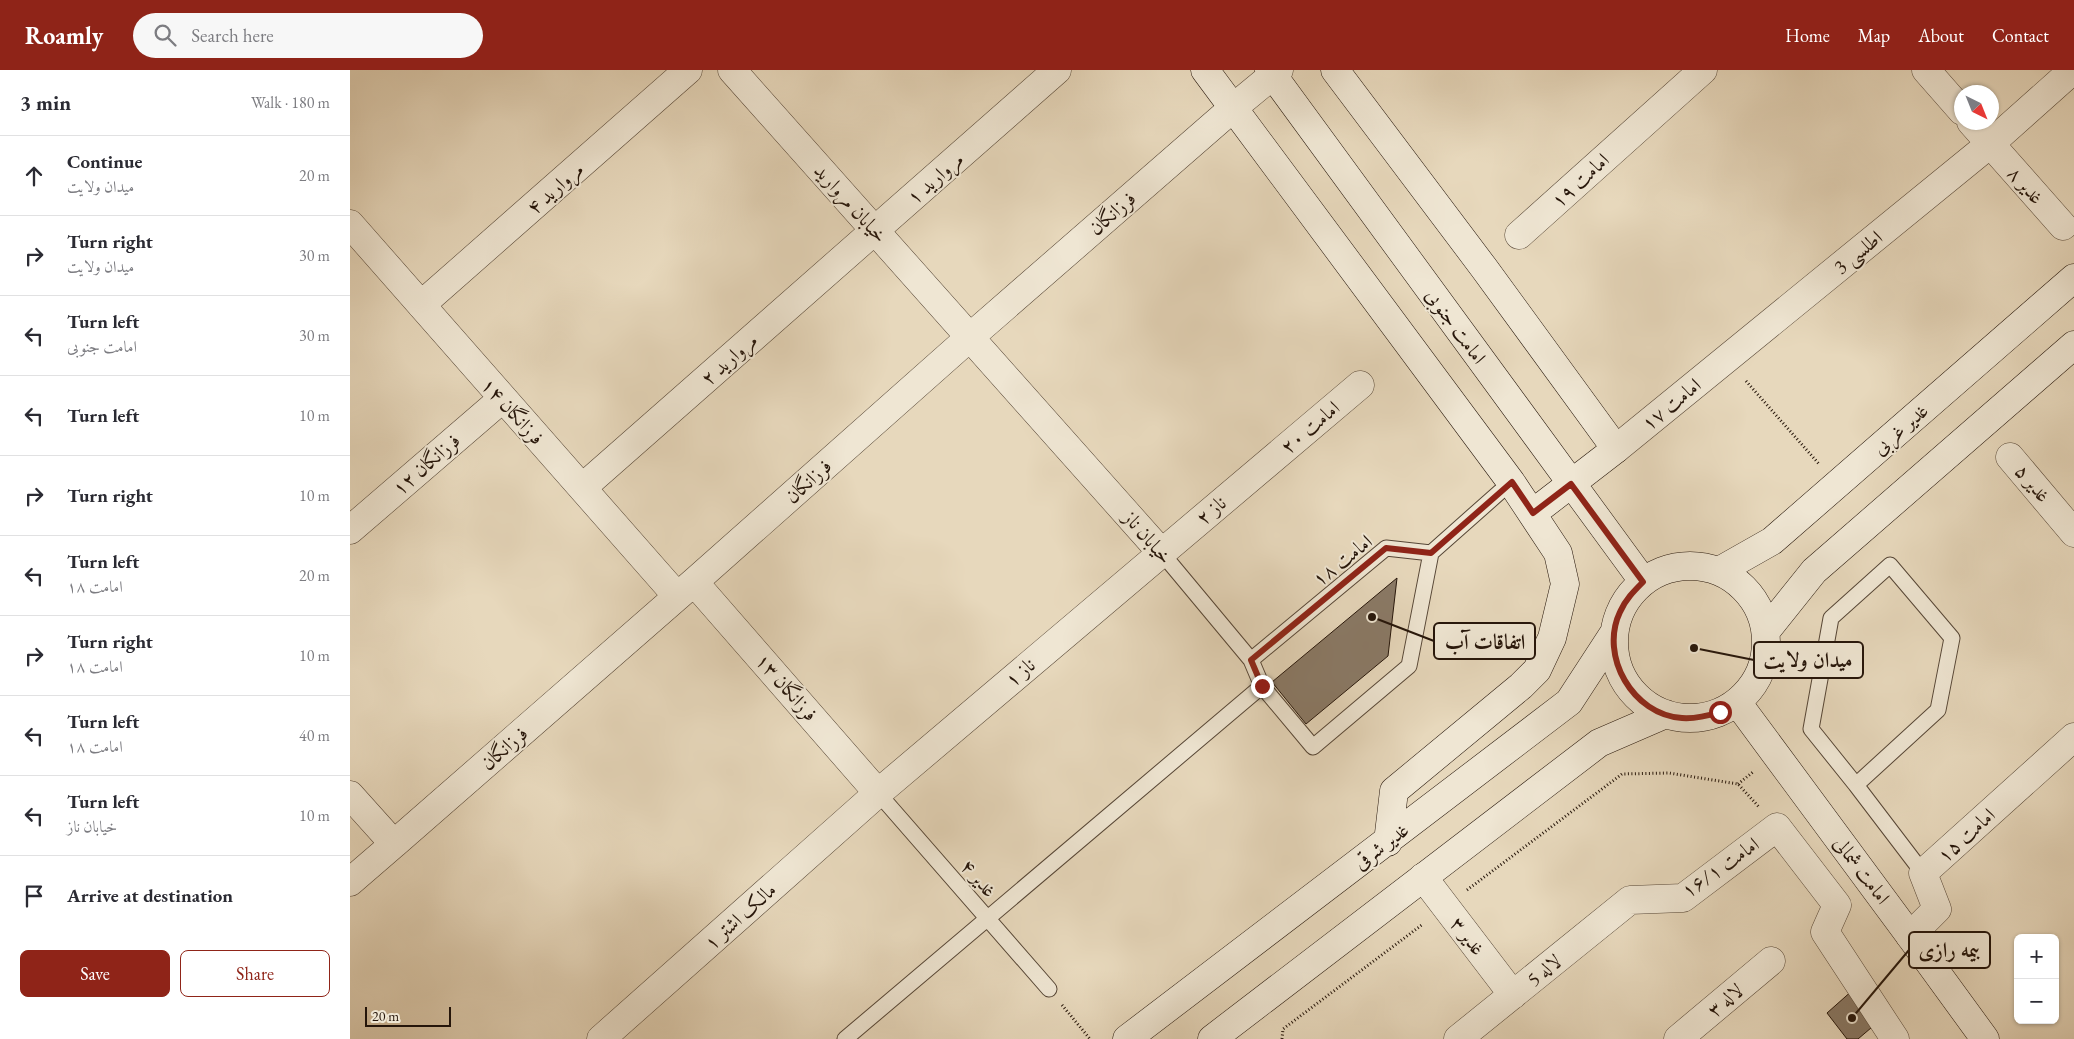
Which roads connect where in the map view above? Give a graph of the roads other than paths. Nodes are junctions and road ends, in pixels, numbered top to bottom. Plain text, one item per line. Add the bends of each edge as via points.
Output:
1 (688, 70) edge
2 (732, 70) edge
3 (1058, 70) edge
4 (1205, 70) edge
5 (1335, 70) edge
6 (1703, 70) edge
7 (1926, 70) edge
8 (2074, 70) edge
9 (1274, 72) edge
10 (1954, 102) edge
11 (1233, 108) junction
12 (1978, 130) edge
13 (1990, 144) junction
14 (2063, 226) dead end
15 (875, 230) junction
16 (352, 231) edge
17 (1519, 235) dead end
18 (2074, 278) edge
19 (421, 306) junction
20 (969, 338) junction
21 (2074, 345) edge
22 (1727, 360) joint
23 (1360, 385) dead end
24 (502, 399) junction
25 (1616, 449) junction
26 (2010, 457) dead end
27 (1260, 469) joint
28 (1512, 482) junction
29 (1571, 484) junction
30 (582, 488) junction
31 (1533, 513) junction
32 (350, 530) edge
33 (2074, 533) edge
34 (1161, 552) junction
35 (1431, 553) junction
36 (1719, 571) junction
37 (1643, 582) junction
38 (686, 589) junction
39 (1766, 631) junction
40 (1614, 632) junction
41 (1251, 660) junction
42 (1262, 686) junction
43 (1737, 702) junction
44 (1666, 714) junction
45 (2069, 742) edge
46 (1856, 785) junction
47 (878, 793) junction
48 (350, 795) edge
49 (1388, 842) junction
50 (394, 844) junction
51 (1923, 873) junction
52 (1423, 877) junction
53 (350, 882) edge
54 (1630, 900) joint
55 (987, 918) junction
56 (1910, 936) junction
57 (1771, 961) dead end
58 (1049, 990) road end
59 (1513, 995) junction
60 (601, 1039) edge
61 (845, 1039) edge
62 (1127, 1039) edge
63 (1212, 1039) edge
64 (1458, 1039) edge
65 (1678, 1039) edge
66 (1895, 1039) edge
67 (1985, 1039) edge

1 - 19 street, مروارید ۴
2 - 15 street, خیابان مروارید
3 - 15 street, مروارید ۱
4 - 11 street
5 - 25 street
6 - 17 street, امامت ۱۹
7 - 10 street
8 - 13 street, اطلسی 3
9 - 11 street, فرزانگان
9 - 29 street, امامت جنوبی
11 - 20 street, فرزانگان
11 - 28 street
12 - 13 street, غدیر ۸
13 - 14 street, غدیر ۸
13 - 22 street, اطلسی 3
15 - 20 street, خیابان مروارید
15 - 30 street, مروارید ۲
16 - 19 street, فرزانگان ۱۴
18 - 36 street, غدیر غربی via 1772,540
19 - 24 street, فرزانگان ۱۴
20 - 34 street, خیابان ناز
20 - 38 street, فرزانگان
21 - 39 street via 1814,571
22 - 25 street, امامت ۱۷
23 - 27 street, امامت ۲۰
24 - 30 street, فرزانگان ۱۴
24 - 32 street, فرزانگان ۱۲
25 - 29 street, امامت ۱۷
26 - 33 street, غدیر ۵
27 - 34 street, ناز ۲
28 - 31 street
28 - 35 lane
29 - 31 street, امامت ۱۷
29 - 37 street, امامت جنوبی
30 - 38 street, فرزانگان ۱۴
31 - 49 street via 1558,553 1566,584 1552,638 1537,670 1394,791
34 - 41 lane, خیابان ناز
34 - 47 street, ناز ۱
35 - 41 lane, امامت ۱۸ via 1386,548
35 - 42 lane, خیابان ناز via 1409,666 1313,747
36 - 37 street via 1700,566 1680,566 1660,571
36 - 39 street via 1736,580 1751,595 1761,612
37 - 40 street via 1619,613
38 - 47 street, فرزانگان ۱۳
38 - 50 street, فرزانگان
39 - 43 street via 1761,671
40 - 44 street via 1614,653 1630,689 1644,703
40 - 49 street, غدیر شرقی via 1569,702
41 - 42 lane, خیابان ناز
42 - 55 lane
43 - 44 street via 1700,718
43 - 56 street, امامت شمالی
44 - 52 street via 1599,743
45 - 51 street, امامت ۱۵
46 - 46 lane via 1938,710 1952,638 1890,566 1831,618 1811,729
46 - 51 lane
47 - 55 lane, غدیر ۴
47 - 60 street, مالک اشتر ۱
48 - 50 street
49 - 62 street, غدیر شرقی
50 - 53 street, فرزانگان
51 - 56 street, امامت ۱۵ via 1937,909
52 - 59 street, غدیر ۳
52 - 63 street
54 - 59 street, لاله 5
54 - 66 street, امامت ۱۶/۱ via 1683,898 1777,827 1837,905 1825,932
55 - 58 lane, غدیر ۴
55 - 61 lane
56 - 67 street, امامت شمالی
57 - 65 street, لاله ۳
59 - 64 street, لاله 5

